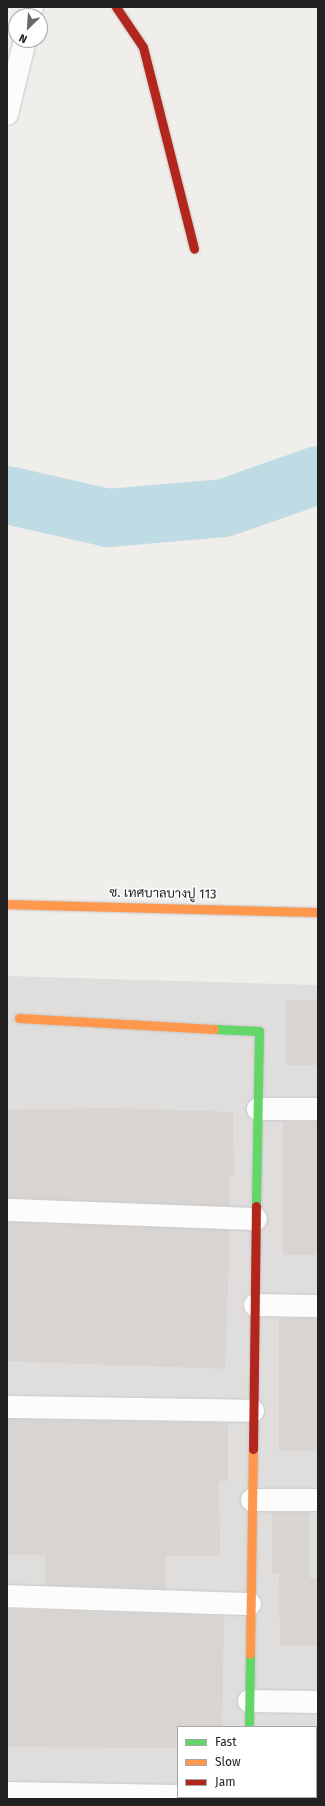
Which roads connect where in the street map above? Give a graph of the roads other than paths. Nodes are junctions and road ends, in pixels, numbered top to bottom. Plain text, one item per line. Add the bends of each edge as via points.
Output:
1 (116, 7) edge
2 (23, 48) edge
3 (7, 114) edge
4 (194, 249) dead end
5 (7, 904) edge
6 (318, 912) edge
7 (19, 1018) dead end
8 (258, 1109) junction
9 (318, 1109) edge
10 (9, 1210) dead end
11 (256, 1219) junction
12 (255, 1305) junction
13 (318, 1306) edge
14 (10, 1407) dead end
15 (253, 1412) junction
16 (252, 1500) junction
17 (318, 1500) edge
18 (7, 1596) edge
19 (250, 1604) junction
20 (249, 1701) junction
21 (318, 1702) edge
22 (249, 1726) edge
23 (7, 1793) edge
24 (177, 1796) edge

1 - 4 street via 143,47
2 - 3 street
5 - 6 street, ซ. เทศบาลบางปู 113
7 - 8 street via 259,1031
8 - 9 street
8 - 11 street
10 - 11 street
11 - 12 street
12 - 13 street
12 - 15 street
14 - 15 street
15 - 16 street
16 - 17 street
16 - 19 street
18 - 19 street
19 - 20 street
20 - 21 street
20 - 22 street
23 - 24 street

